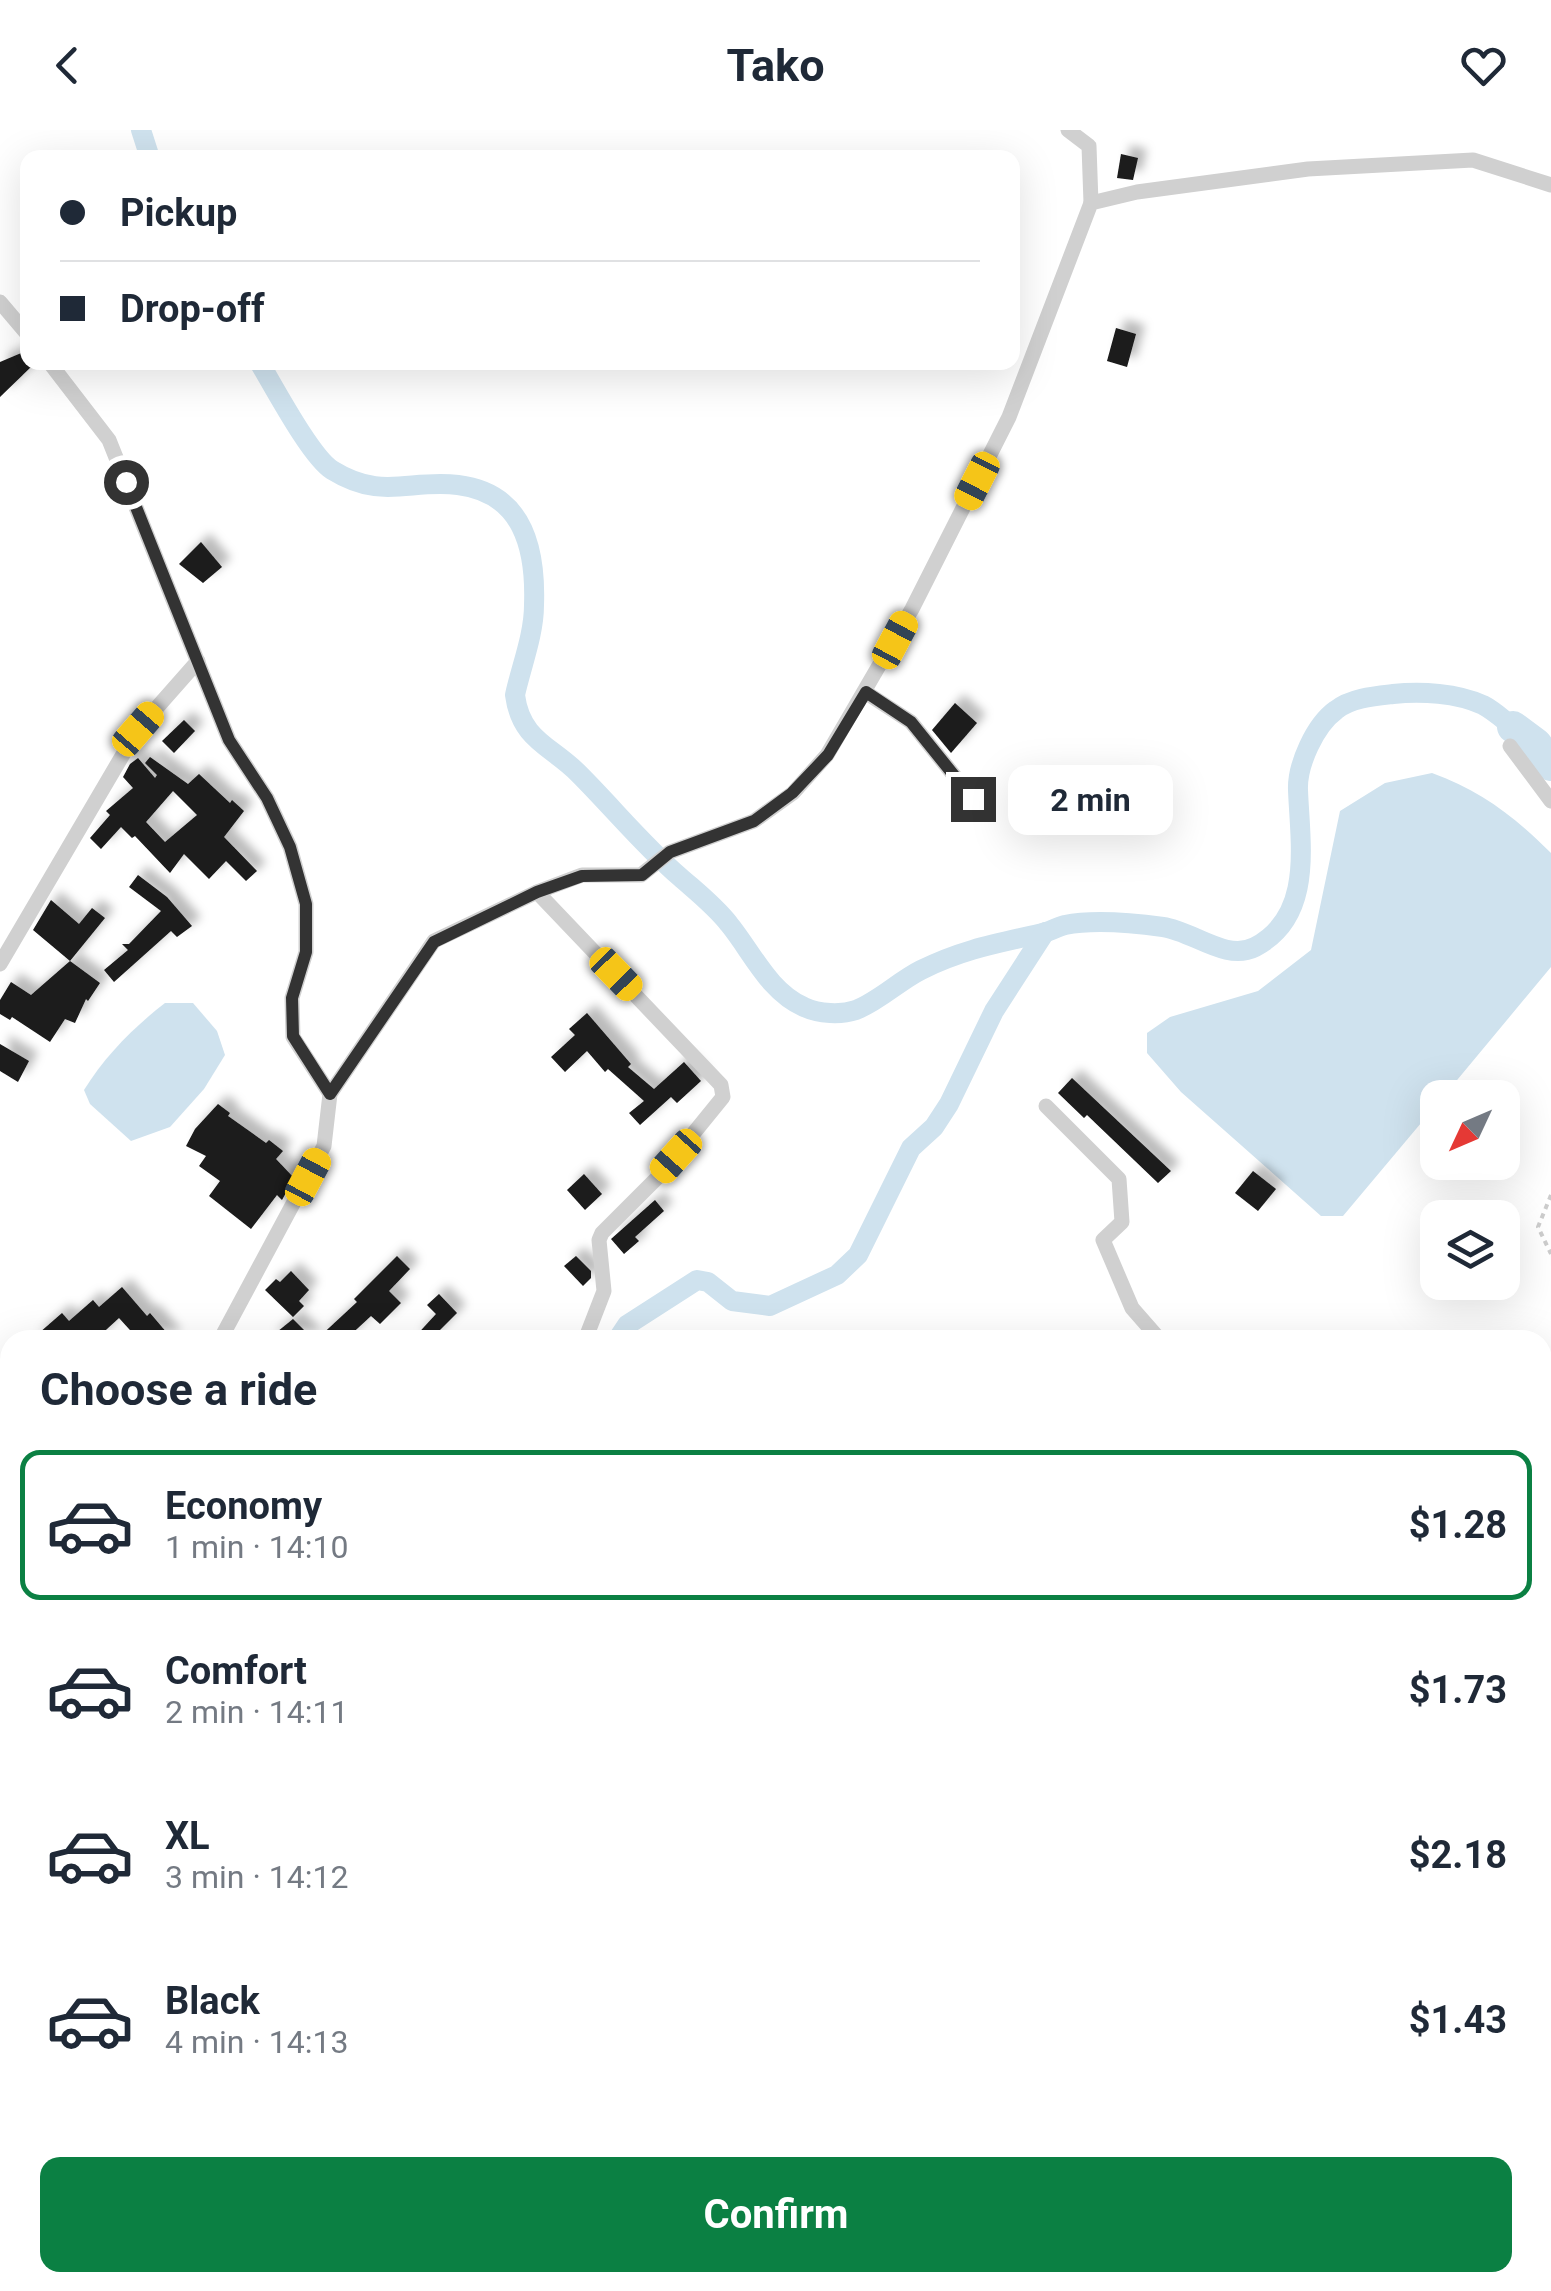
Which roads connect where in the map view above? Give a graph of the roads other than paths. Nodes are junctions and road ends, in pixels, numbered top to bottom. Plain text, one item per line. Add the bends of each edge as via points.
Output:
1 (1068, 130) edge
2 (1551, 185) edge
3 (1091, 202) junction
4 (0, 302) edge
5 (20, 326) edge
6 (55, 370) edge
7 (198, 661) junction
8 (866, 692) junction
9 (1510, 746) dead end
10 (973, 799) dead end
11 (1551, 801) edge
12 (537, 892) junction
13 (0, 964) edge
14 (330, 1094) junction
15 (1046, 1106) dead end
16 (225, 1330) edge
17 (589, 1330) edge
18 (1151, 1330) edge

1 - 3 street via 1089,146
2 - 3 street via 1473,160 1308,169
3 - 8 street via 1009,417
4 - 5 street
6 - 7 street via 109,440
7 - 13 street via 138,729
7 - 14 street via 229,740 290,847 306,904 293,1036
8 - 10 street via 911,722
8 - 12 street via 828,755 754,821 670,852 642,875 582,876
9 - 11 street
12 - 14 street via 434,942
12 - 17 street via 721,1085 724,1097 602,1232 604,1291
14 - 16 street via 324,1146
15 - 18 street via 1119,1179 1122,1222 1103,1240 1132,1308

